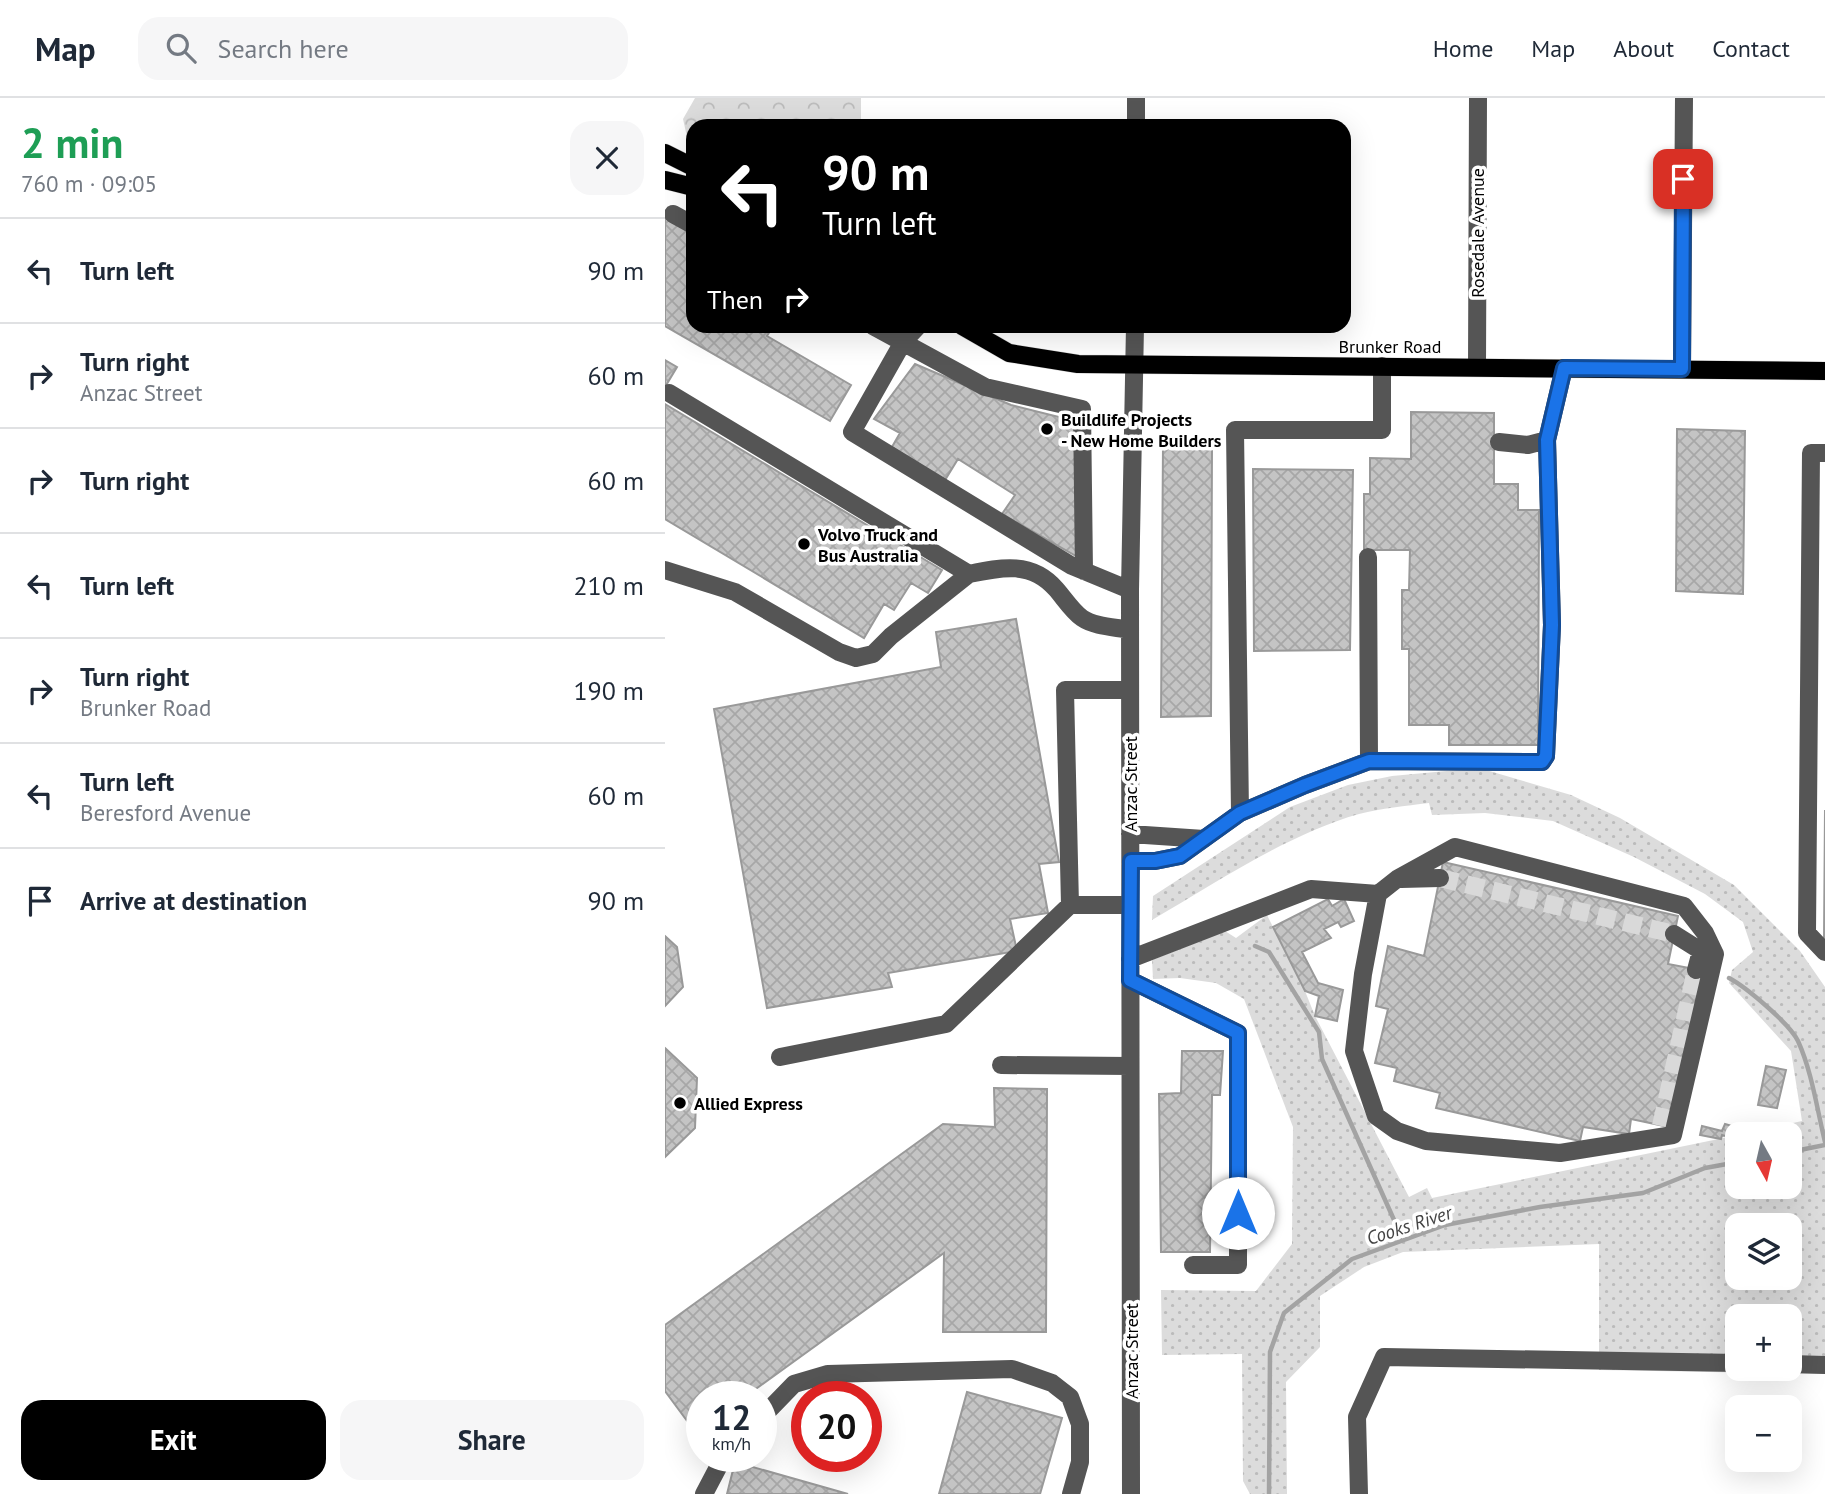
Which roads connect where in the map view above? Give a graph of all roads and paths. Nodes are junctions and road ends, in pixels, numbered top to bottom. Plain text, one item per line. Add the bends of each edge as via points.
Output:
1 (1136, 98) edge
2 (1478, 98) edge
3 (1684, 98) edge
4 (1136, 119) edge
5 (665, 153) edge
6 (686, 164) edge
7 (665, 180) edge
8 (686, 185) edge
9 (673, 214) dead end
10 (686, 221) edge
11 (887, 333) edge
12 (912, 333) edge
13 (974, 333) edge
14 (1135, 333) edge
15 (904, 342) junction
16 (1135, 364) junction
17 (1382, 366) junction
18 (1476, 367) junction
19 (1564, 368) junction
20 (1682, 369) junction
21 (1825, 371) edge
22 (669, 393) dead end
23 (1547, 440) junction
24 (1499, 442) dead end
25 (1825, 453) edge
26 (1368, 557) dead end
27 (665, 570) edge
28 (1084, 571) junction
29 (969, 574) junction
30 (1130, 590) junction
31 (1130, 630) junction
32 (1130, 690) junction
33 (1369, 761) junction
34 (1240, 813) junction
35 (1131, 834) junction
36 (1204, 839) junction
37 (1131, 861) junction
38 (1440, 878) tunnel mouth
39 (1397, 879) junction
40 (1378, 894) junction
41 (1070, 905) junction
42 (1131, 905) junction
43 (1674, 934) tunnel mouth
44 (1825, 952) edge
45 (1708, 953) junction
46 (1130, 959) junction
47 (1696, 970) tunnel mouth
48 (1130, 980) junction
49 (780, 1057) dead end
50 (1001, 1065) dead end
51 (1130, 1066) junction
52 (1193, 1265) dead end
53 (1725, 1363) edge
54 (1802, 1364) edge
55 (1825, 1364) edge
56 (777, 1402) edge
57 (716, 1472) edge
58 (704, 1494) edge
59 (1071, 1494) edge
60 (1131, 1494) edge
61 (1359, 1494) edge

1 - 4 street
2 - 18 street, Rosedale Avenue
3 - 20 street
5 - 6 main road
7 - 8 main road
9 - 10 street
11 - 15 street
12 - 15 street
13 - 16 main road, Brunker Road via 1009,353 1078,364
14 - 16 street, Anzac Street
15 - 28 street via 985,387 1083,409
15 - 28 street via 852,432
16 - 17 main road, Brunker Road
16 - 30 street, Anzac Street
17 - 18 main road, Brunker Road
17 - 34 street via 1382,430 1235,430
18 - 19 main road, Brunker Road
19 - 20 main road, Brunker Road
19 - 23 street
20 - 21 main road, Brunker Road
22 - 29 street
23 - 24 street
23 - 33 street via 1552,625 1546,756 1542,762
25 - 44 street via 1811,453 1807,933
26 - 33 street
27 - 29 street via 735,592 856,658 873,654
28 - 30 street
29 - 31 street via 1033,570 1049,580 1082,618
30 - 31 street, Anzac Street
31 - 32 street, Anzac Street
32 - 35 street, Anzac Street
32 - 41 street via 1065,690
33 - 34 street
34 - 36 street
35 - 36 street
35 - 37 street, Anzac Street
36 - 37 street via 1180,856
37 - 42 street, Anzac Street
38 - 39 street
39 - 40 street
39 - 45 street via 1455,847 1684,906 1705,933
40 - 45 street via 1354,1051 1377,1116 1397,1131 1426,1141 1559,1153 1660,1131 1673,1135
40 - 46 street via 1311,889
41 - 42 street
41 - 49 street via 946,1024
42 - 46 street, Anzac Street
43 - 45 street
45 - 47 street
46 - 48 street, Anzac Street
48 - 51 street, Anzac Street
48 - 52 street via 1238,1033 1238,1265
50 - 51 street
51 - 60 street, Anzac Street
53 - 61 street via 1384,1357 1357,1417
54 - 55 street
56 - 59 street via 794,1384 828,1374 1012,1369 1052,1383 1069,1397 1080,1424 1080,1462
57 - 58 street

